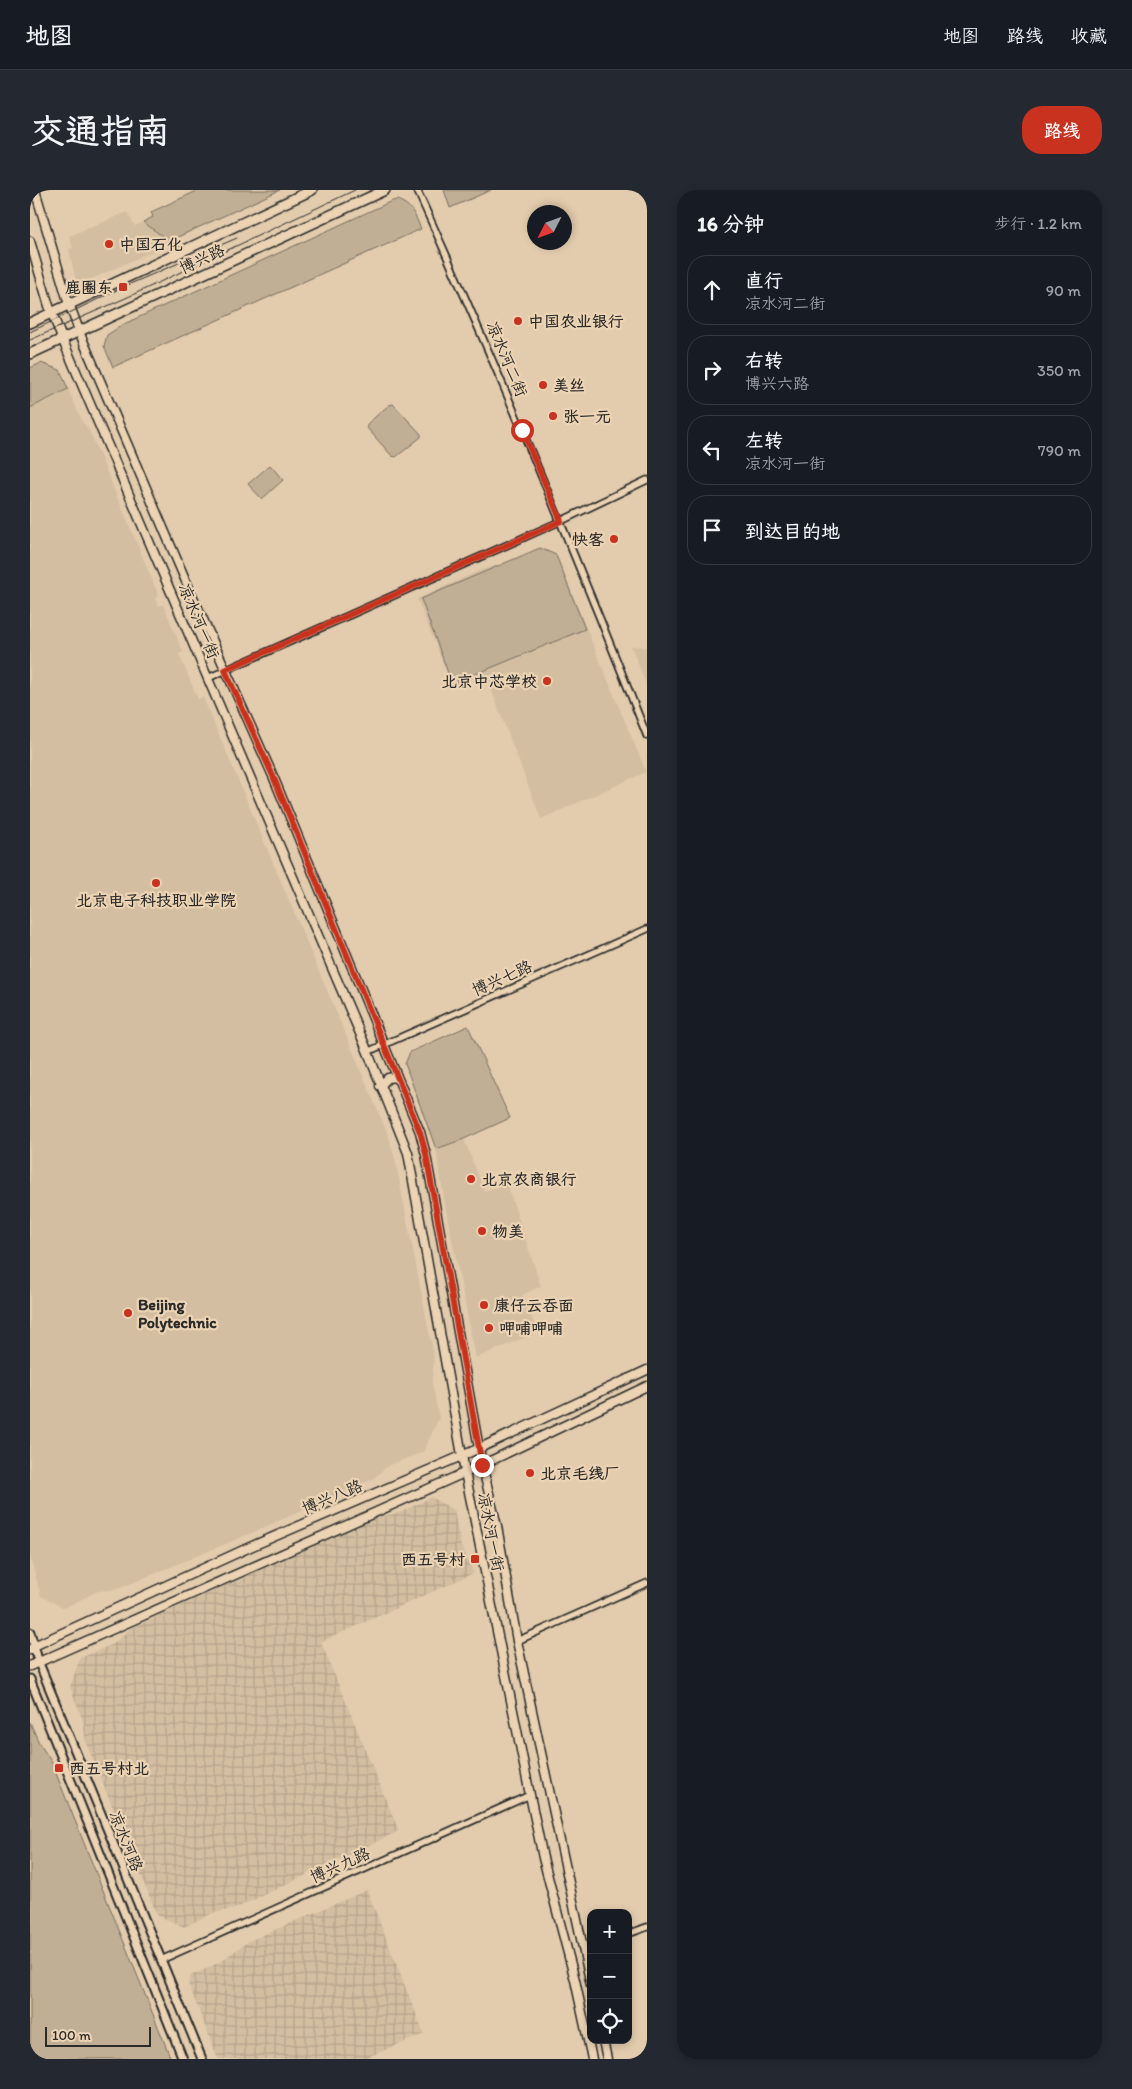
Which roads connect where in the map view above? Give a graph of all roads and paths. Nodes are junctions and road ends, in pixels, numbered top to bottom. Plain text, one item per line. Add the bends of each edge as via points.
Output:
1 (35, 190) edge
2 (312, 190) edge
3 (386, 190) edge
4 (417, 190) edge
5 (30, 241) edge
6 (69, 305) junction
7 (52, 313) junction
8 (30, 324) edge
9 (80, 331) junction
10 (63, 338) junction
11 (30, 354) edge
12 (647, 480) edge
13 (561, 521) junction
14 (225, 670) junction
15 (208, 678) junction
16 (647, 736) edge
17 (647, 929) edge
18 (384, 1044) junction
19 (367, 1052) junction
20 (399, 1081) junction
21 (380, 1086) junction
22 (647, 1370) edge
23 (647, 1386) edge
24 (480, 1448) junction
25 (462, 1456) junction
26 (482, 1465) junction
27 (465, 1472) junction
28 (647, 1583) edge
29 (30, 1632) edge
30 (517, 1641) junction
31 (32, 1648) edge
32 (38, 1664) junction
33 (30, 1666) edge
34 (30, 1679) edge
35 (530, 1796) junction
36 (647, 1927) edge
37 (632, 1933) edge
38 (587, 1950) edge
39 (160, 1960) junction
40 (604, 2044) edge
41 (183, 2059) edge
42 (202, 2059) edge
43 (592, 2059) edge
44 (607, 2059) edge

1 - 6 main road, 凉水河一街
2 - 6 main road, 博兴路
3 - 9 main road, 博兴路
4 - 13 street, 凉水河二街
5 - 7 main road, 凉水河一街
6 - 7 main road, 博兴路
6 - 9 main road, 凉水河一街
7 - 8 main road, 博兴路
7 - 10 main road, 凉水河一街
9 - 10 main road, 博兴路
9 - 14 main road, 凉水河一街
10 - 11 main road, 博兴路
10 - 15 main road, 凉水河一街
12 - 13 street
13 - 14 street
13 - 16 street, 凉水河二街
14 - 15 street
14 - 18 main road, 凉水河一街 via 273,776
15 - 19 main road, 凉水河一街
17 - 18 street, 博兴七路
18 - 19 street, 博兴七路
18 - 20 main road, 凉水河一街
19 - 21 main road, 凉水河一街
20 - 21 main road via 394,1077 388,1078
20 - 24 main road, 凉水河一街 via 426,1154
21 - 25 main road, 凉水河一街 via 408,1153
22 - 24 main road, 博兴八路
23 - 26 main road, 博兴八路
24 - 25 main road, 博兴八路
24 - 26 main road, 凉水河一街
25 - 27 main road, 凉水河一街
25 - 31 main road, 博兴八路
26 - 27 main road, 博兴八路
26 - 30 main road, 凉水河一街 via 497,1526
27 - 32 main road, 博兴八路
27 - 35 main road, 凉水河一街
28 - 30 street
29 - 31 street, 凉水河路
30 - 38 main road, 凉水河一街
31 - 32 street, 凉水河路
32 - 33 main road, 博兴八路
32 - 39 street, 凉水河路
34 - 41 street, 凉水河路
35 - 39 street, 博兴九路
35 - 43 main road, 凉水河一街
36 - 37 street
39 - 42 street, 凉水河路
40 - 44 main road

